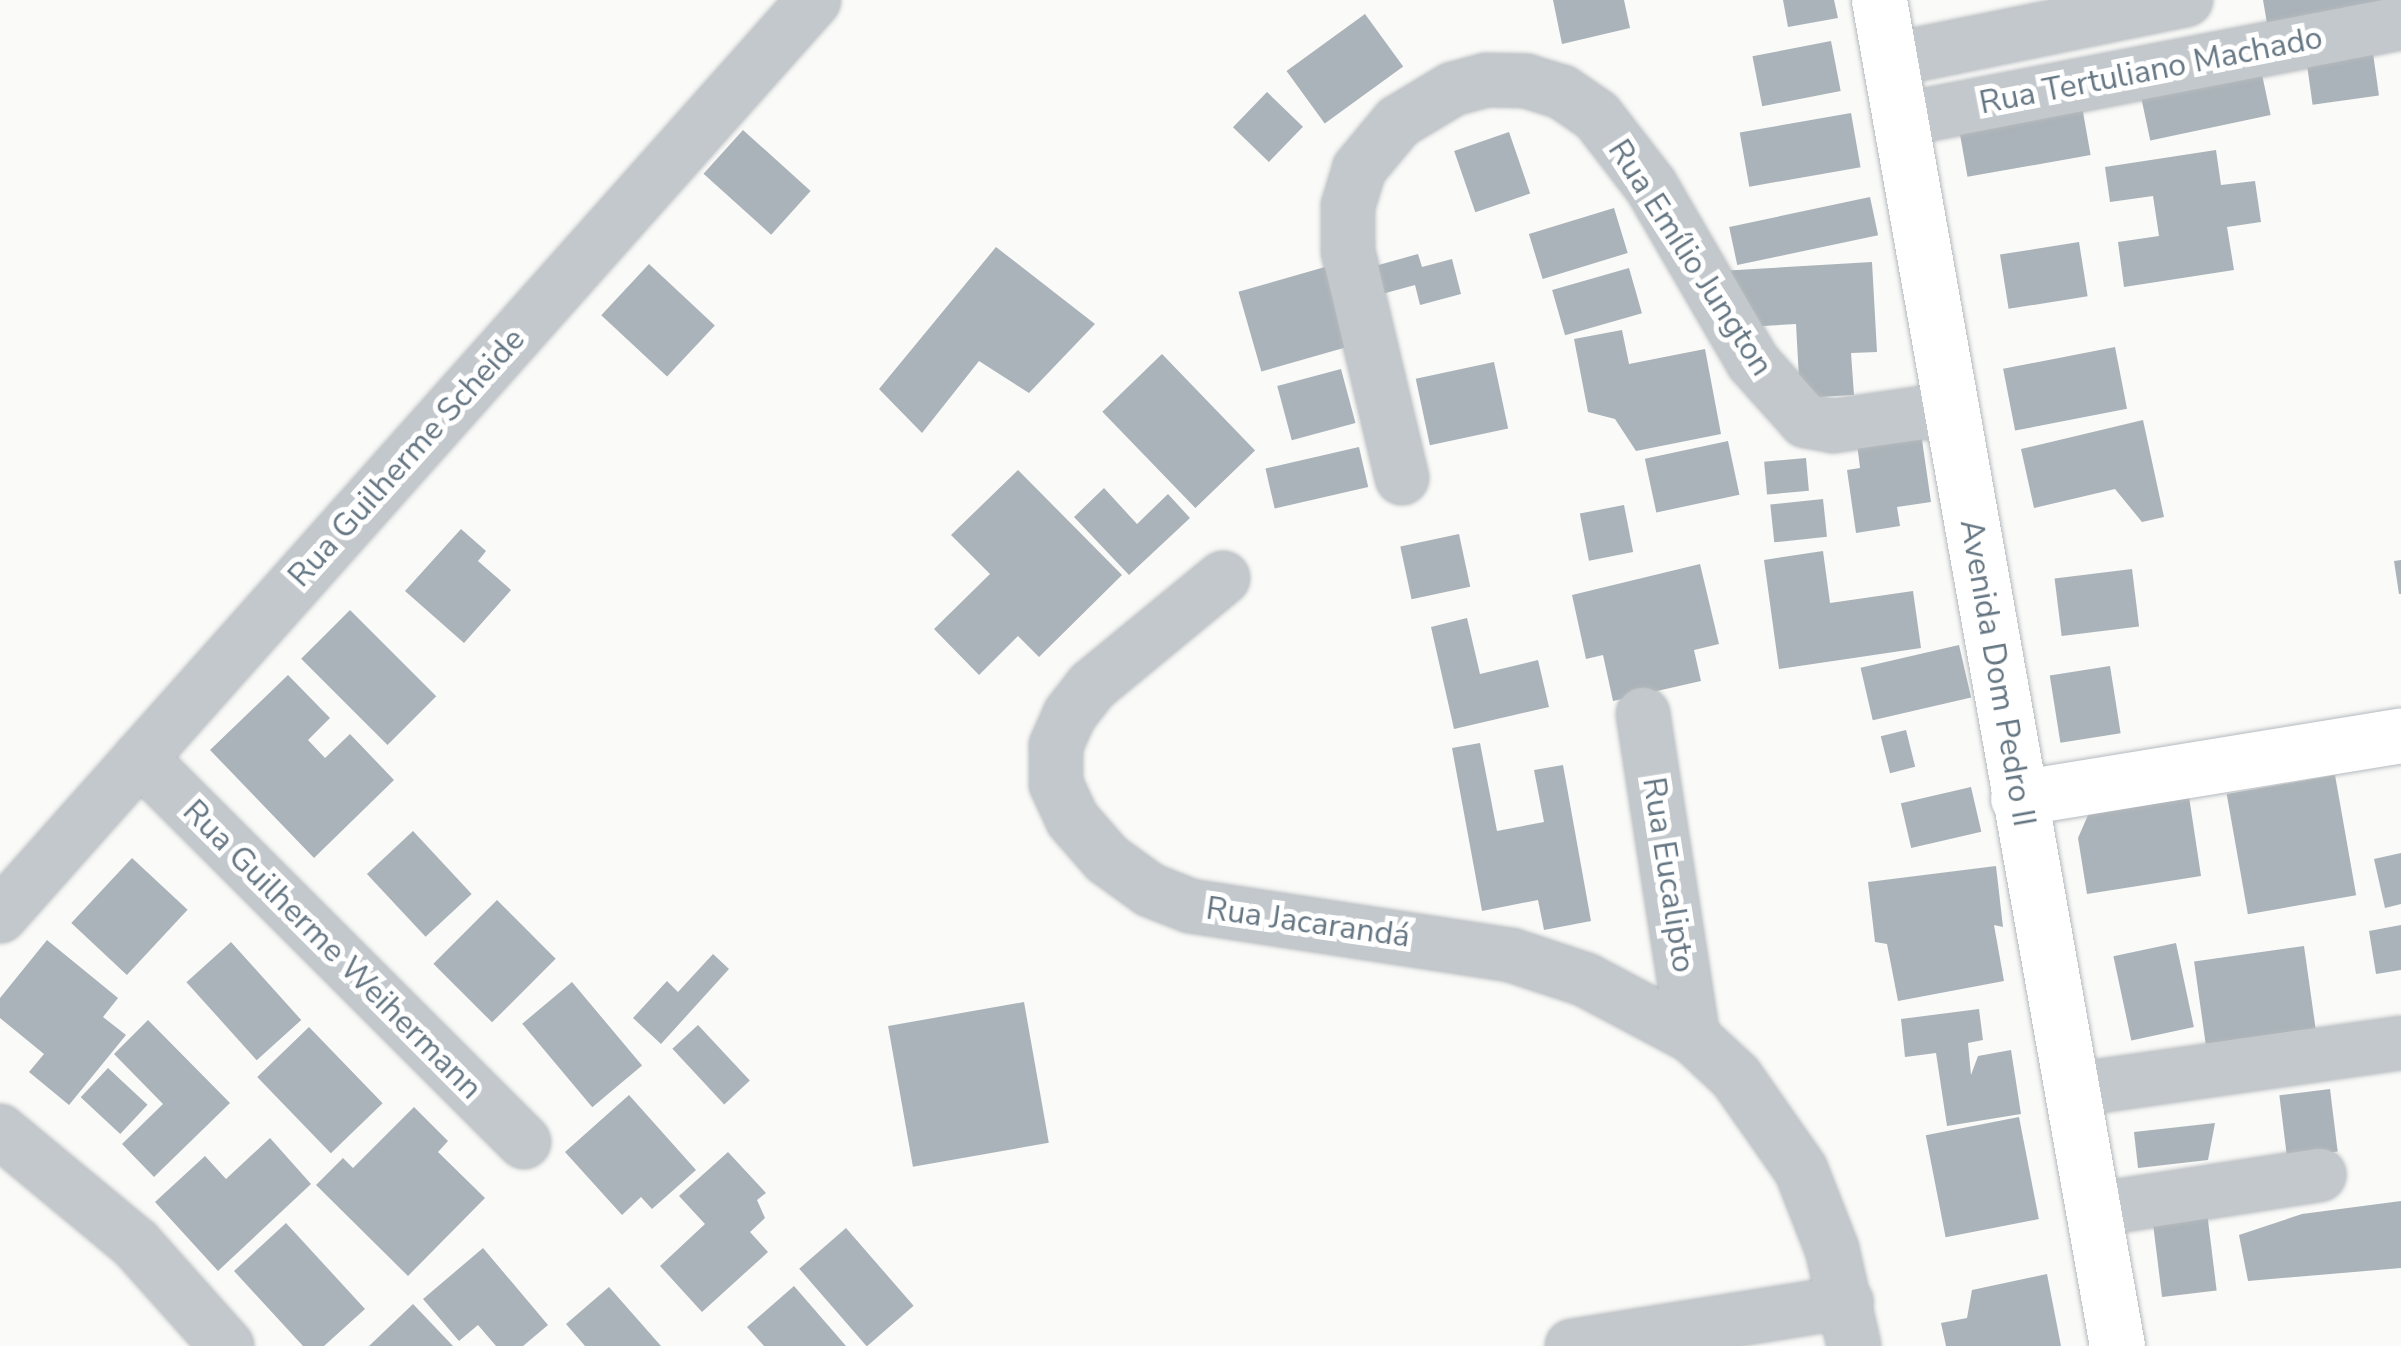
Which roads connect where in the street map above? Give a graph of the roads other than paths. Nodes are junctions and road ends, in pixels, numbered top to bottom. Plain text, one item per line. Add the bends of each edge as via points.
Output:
1 (814, 0) edge
2 (1879, 0) edge
3 (2186, 0) edge
4 (2401, 22) edge
5 (1890, 60) junction
6 (1900, 120) junction
7 (1950, 409) junction
8 (1402, 478) dead end
9 (1223, 578) dead end
10 (1643, 714) dead end
11 (2401, 735) edge
12 (140, 758) junction
13 (2018, 798) junction
14 (0, 916) edge
15 (1693, 1037) junction
16 (2401, 1043) edge
17 (2071, 1090) junction
18 (0, 1131) edge
19 (524, 1142) dead end
20 (2319, 1175) dead end
21 (2092, 1210) junction
22 (1850, 1324) edge
23 (227, 1346) edge
24 (1572, 1346) edge
25 (2116, 1346) edge

1 - 12 street, Rua Guilherme Scheide
2 - 5 main road, Avenida Dom Pedro II
3 - 5 street
4 - 6 street, Rua Tertuliano Machado
5 - 6 main road, Avenida Dom Pedro II
6 - 7 main road, Avenida Dom Pedro II
7 - 8 street, Rua Emílio Jungton via 1833,426 1806,421 1753,362 1650,186 1596,116 1562,92 1526,81 1487,80 1453,88 1398,122 1359,170 1348,206 1348,250
7 - 13 main road, Avenida Dom Pedro II
9 - 15 street, Rua Jacarandá via 1092,686 1056,746 1056,784 1072,819 1107,859 1150,890 1206,910 1511,955 1586,980
10 - 15 street, Rua Eucalipto
11 - 13 main road
12 - 14 street, Rua Guilherme Scheide
12 - 19 street, Rua Guilherme Weihermann
13 - 17 main road, Avenida Dom Pedro II
15 - 22 street, Rua Jacarandá via 1736,1077 1802,1170
16 - 17 street
17 - 21 main road, Avenida Dom Pedro II
18 - 23 street via 136,1244
20 - 21 street
21 - 25 main road, Avenida Dom Pedro II
22 - 24 street

